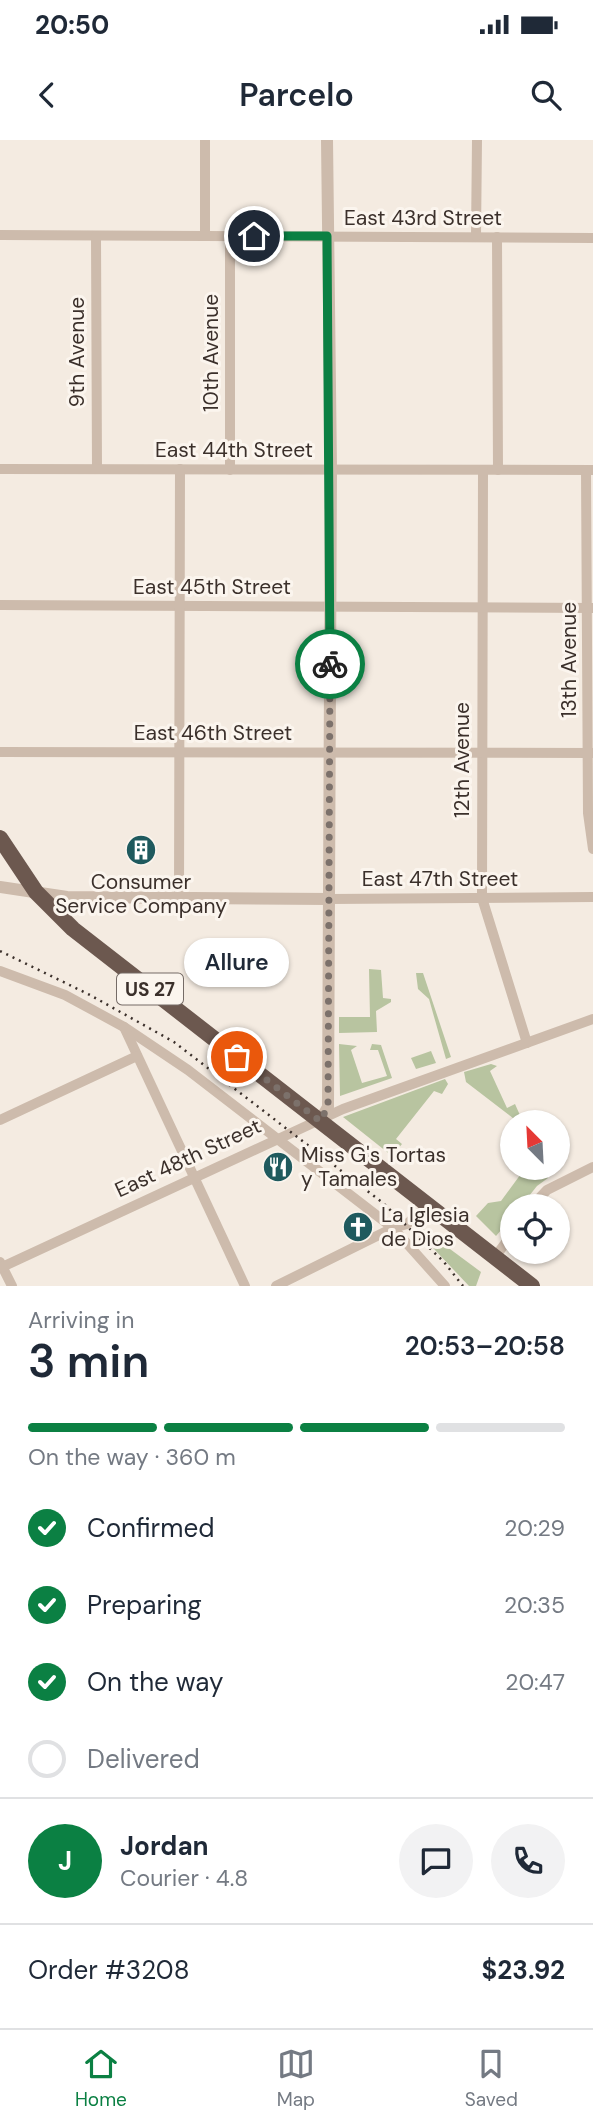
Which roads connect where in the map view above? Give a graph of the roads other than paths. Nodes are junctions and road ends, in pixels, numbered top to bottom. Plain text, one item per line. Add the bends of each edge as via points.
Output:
1 (205, 140) edge
2 (327, 140) edge
3 (477, 140) edge
4 (0, 235) edge
5 (230, 235) junction
6 (96, 236) junction
7 (205, 236) junction
8 (327, 236) junction
9 (476, 236) junction
10 (497, 237) junction
11 (593, 238) edge
12 (0, 469) edge
13 (97, 469) junction
14 (180, 469) junction
15 (331, 469) junction
16 (230, 470) junction
17 (482, 470) junction
18 (498, 470) junction
19 (589, 470) edge
20 (0, 605) edge
21 (179, 605) junction
22 (330, 606) junction
23 (482, 608) junction
24 (591, 608) edge
25 (0, 752) edge
26 (178, 752) junction
27 (331, 753) junction
28 (482, 753) junction
29 (590, 753) edge
30 (0, 838) edge
31 (593, 849) edge
32 (0, 887) edge
33 (36, 892) junction
34 (593, 897) edge
35 (179, 898) junction
36 (482, 898) junction
37 (330, 899) junction
38 (0, 971) edge
39 (593, 1019) edge
40 (124, 1027) junction
41 (527, 1043) junction
42 (137, 1056) junction
43 (0, 1120) edge
44 (320, 1121) junction
45 (279, 1137) junction
46 (593, 1167) edge
47 (193, 1177) junction
48 (543, 1194) edge
49 (428, 1205) junction
50 (393, 1228) junction
51 (500, 1250) edge
52 (495, 1257) junction
53 (1, 1266) edge
54 (12, 1286) edge
55 (244, 1286) edge
56 (276, 1286) edge
57 (445, 1286) edge
58 (532, 1286) edge

1 - 7 street
2 - 8 street
3 - 9 street
4 - 6 street, East 43rd Street
5 - 7 street, East 43rd Street
5 - 8 street, East 43rd Street
5 - 16 street, 10th Avenue
6 - 7 street, East 43rd Street
6 - 13 street, 9th Avenue
8 - 9 street, East 43rd Street
8 - 15 street
9 - 10 street, East 43rd Street
10 - 11 street, East 43rd Street
10 - 18 street
12 - 13 street, East 44th Street
13 - 14 street, East 44th Street
14 - 16 street, East 44th Street
14 - 21 street
15 - 16 street, East 44th Street
15 - 17 street, East 44th Street
15 - 22 street
17 - 18 street, East 44th Street
17 - 23 street, 12th Avenue
18 - 19 street, East 44th Street
19 - 24 street, 13th Avenue
20 - 21 street, East 45th Street
21 - 22 street, East 45th Street
21 - 26 street
22 - 23 street, East 45th Street
22 - 27 street
23 - 24 street, East 45th Street
23 - 28 street, 12th Avenue
24 - 29 street, 13th Avenue
25 - 26 street, East 46th Street
26 - 27 street, East 46th Street
26 - 35 street
27 - 28 street, East 46th Street
27 - 37 street
28 - 29 street, East 46th Street
28 - 36 street, 12th Avenue
29 - 31 street, 13th Avenue via 589,836
30 - 33 highway, US 27
32 - 33 street, East 47th Street
33 - 35 street, East 47th Street via 67,897
33 - 44 highway, US 27 via 72,929
34 - 36 street, East 47th Street
35 - 37 street, East 47th Street
36 - 37 street, East 47th Street
36 - 41 street, 12th Avenue
37 - 44 street via 328,1107
38 - 40 street via 65,995
39 - 41 street, East 48th Street
40 - 42 street
40 - 45 street
41 - 44 street, East 48th Street
42 - 43 street
42 - 47 street
44 - 45 street, East 48th Street
44 - 49 highway, US 27
45 - 47 street, East 48th Street
45 - 50 street
46 - 48 street
47 - 53 street, East 48th Street
47 - 55 street
49 - 50 street via 407,1224
49 - 52 highway, US 27
50 - 56 street
50 - 57 street
51 - 52 street
52 - 58 highway, US 27
53 - 54 street

